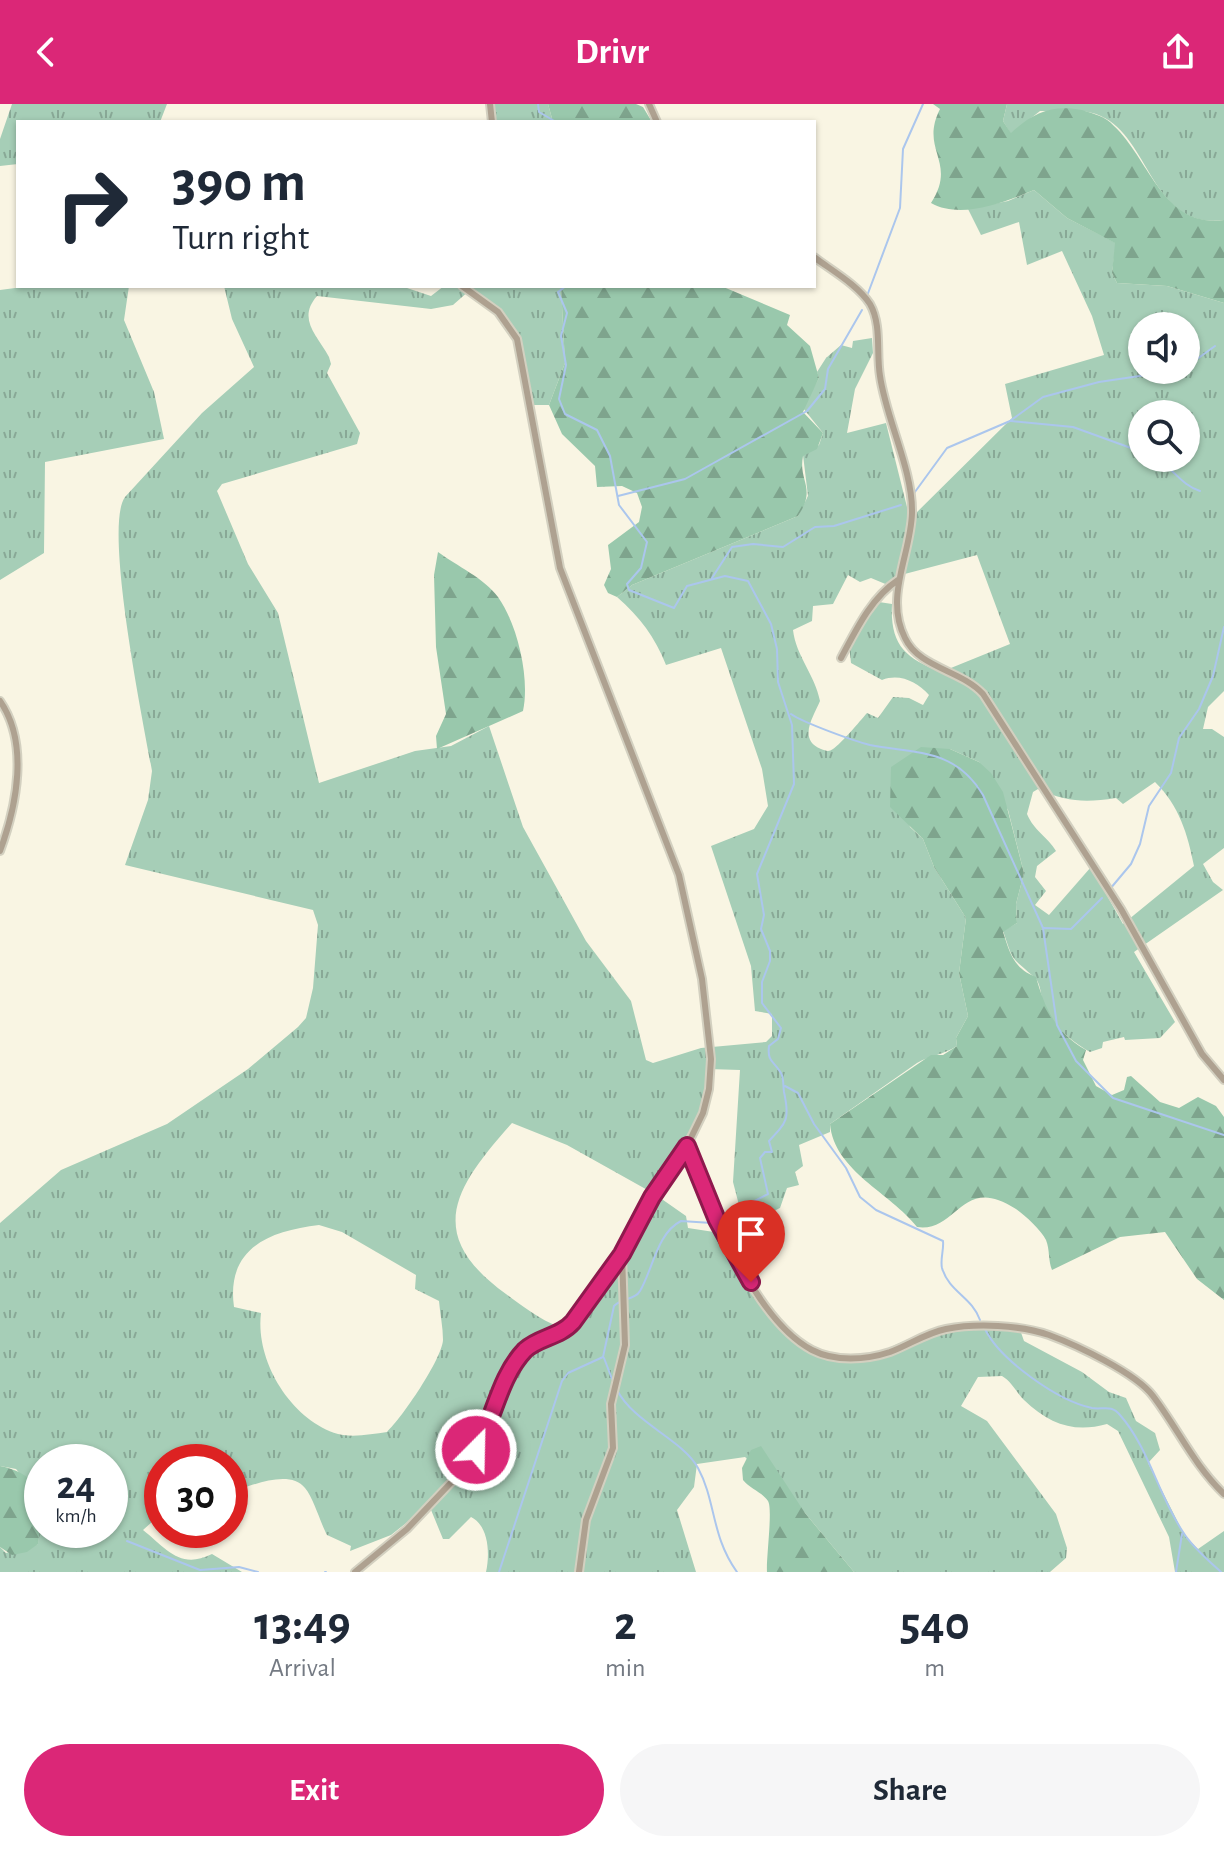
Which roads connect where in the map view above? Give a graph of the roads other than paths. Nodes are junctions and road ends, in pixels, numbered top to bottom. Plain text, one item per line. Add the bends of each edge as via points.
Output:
1 (816, 259) edge
2 (465, 288) edge
3 (898, 580) junction
4 (841, 658) dead end
5 (0, 701) edge
6 (0, 851) edge
7 (1224, 1080) edge
8 (687, 1146) junction
9 (622, 1254) junction
10 (1224, 1494) edge
11 (355, 1572) edge
12 (579, 1572) edge

1 - 3 street via 865,297 875,314 882,385 912,503
2 - 8 street via 498,312 517,339 560,568 679,875 702,979 711,1059 707,1101
3 - 4 street via 859,624
3 - 7 street via 901,630 908,644 983,694 1121,909 1202,1054
5 - 6 street via 10,715 17,746 13,804
8 - 9 street
8 - 10 street via 722,1231 762,1300 813,1351 839,1358 871,1356 957,1328 1024,1329 1049,1335 1140,1382
9 - 11 street via 568,1327 521,1356 462,1471 407,1529
9 - 12 street via 624,1358 611,1404 612,1454 586,1520

